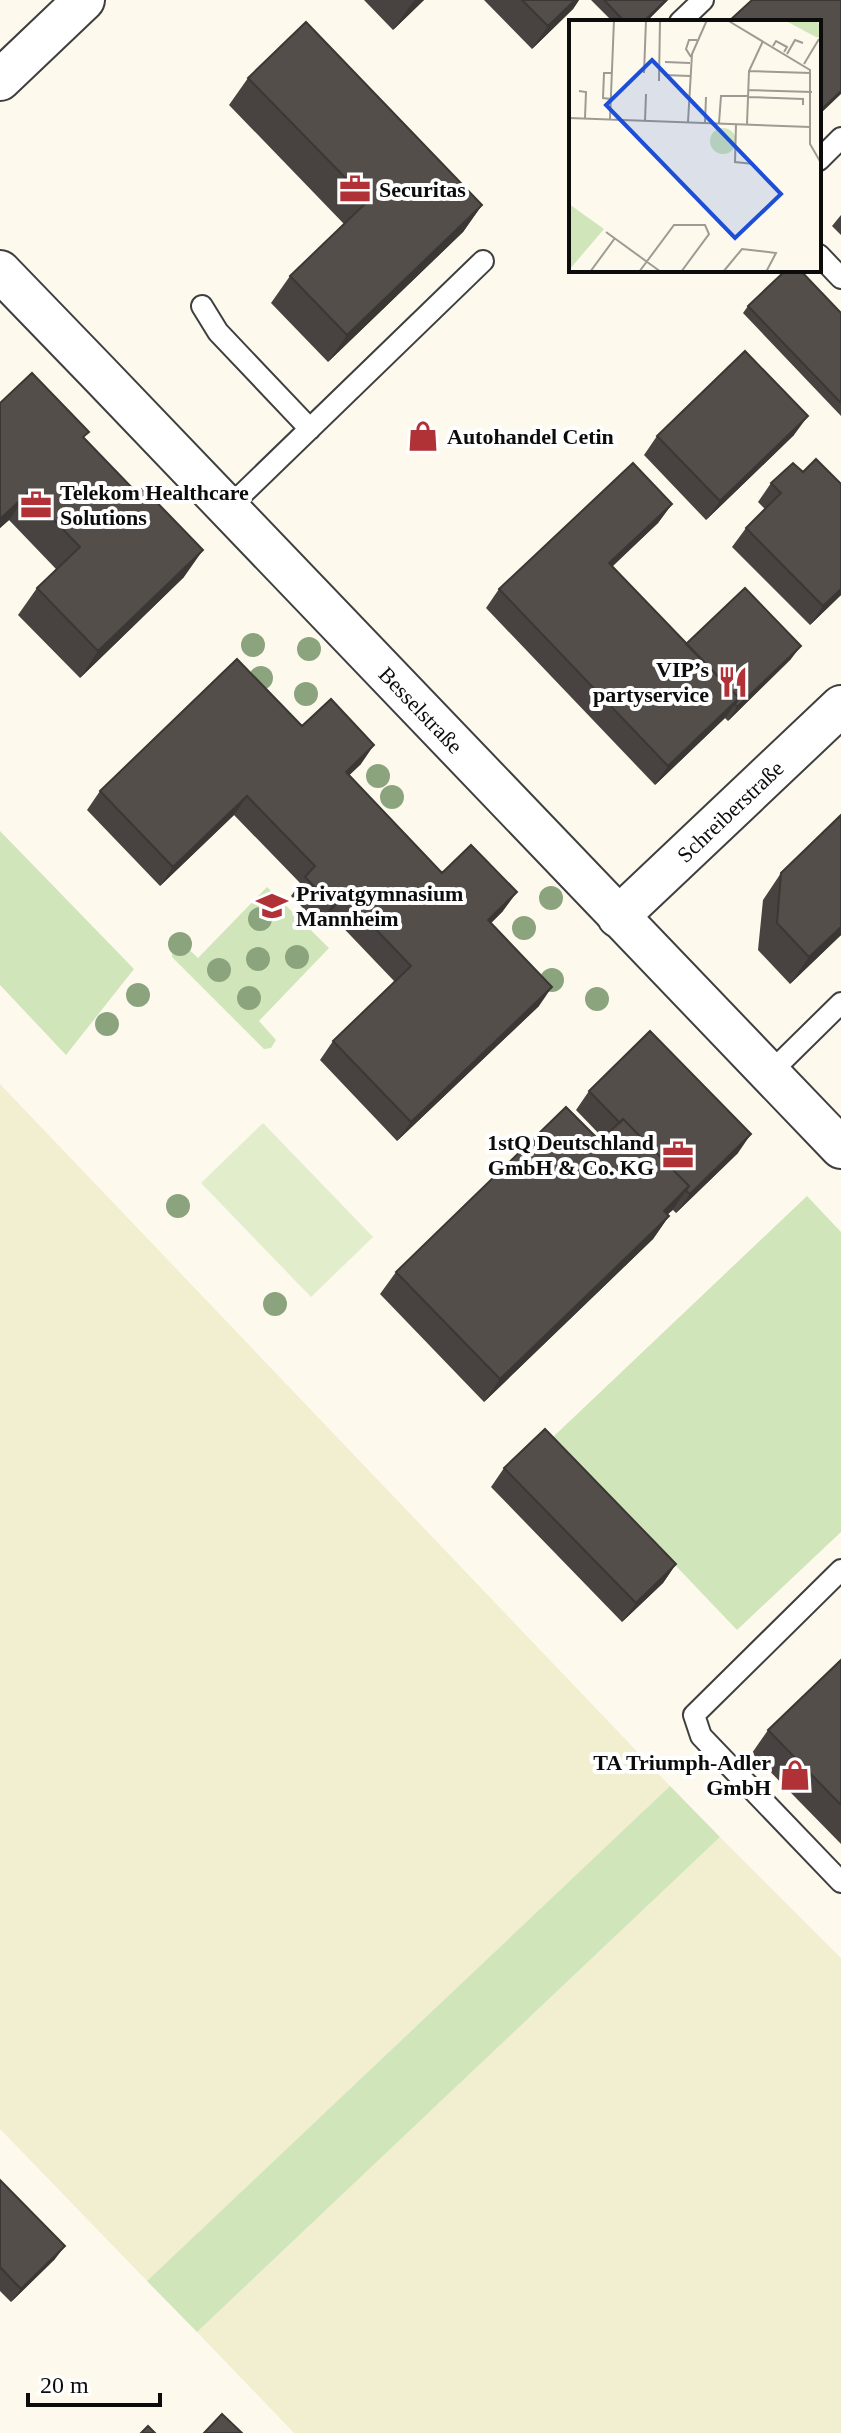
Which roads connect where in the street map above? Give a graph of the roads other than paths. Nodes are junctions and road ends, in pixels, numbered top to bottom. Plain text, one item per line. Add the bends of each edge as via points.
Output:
1 (84, 0) edge
2 (703, 0) edge
3 (682, 20) edge
4 (0, 80) edge
5 (841, 138) edge
6 (821, 158) edge
7 (821, 257) edge
8 (483, 261) dead end
9 (0, 271) edge
10 (841, 278) edge
11 (202, 306) dead end
12 (310, 429) junction
13 (228, 508) junction
14 (841, 706) edge
15 (618, 917) junction
16 (841, 1003) edge
17 (769, 1074) junction
18 (841, 1148) edge
19 (841, 1570) edge
20 (841, 1882) edge

1 - 4 street
2 - 3 lane
5 - 6 lane
7 - 10 lane
8 - 12 lane
9 - 13 street, Besselstraße
11 - 12 lane via 218,332
12 - 13 lane
13 - 15 street, Besselstraße
14 - 15 street, Schreiberstraße
15 - 17 street, Besselstraße
16 - 17 lane
17 - 18 street, Besselstraße
19 - 20 lane via 694,1715 701,1736

